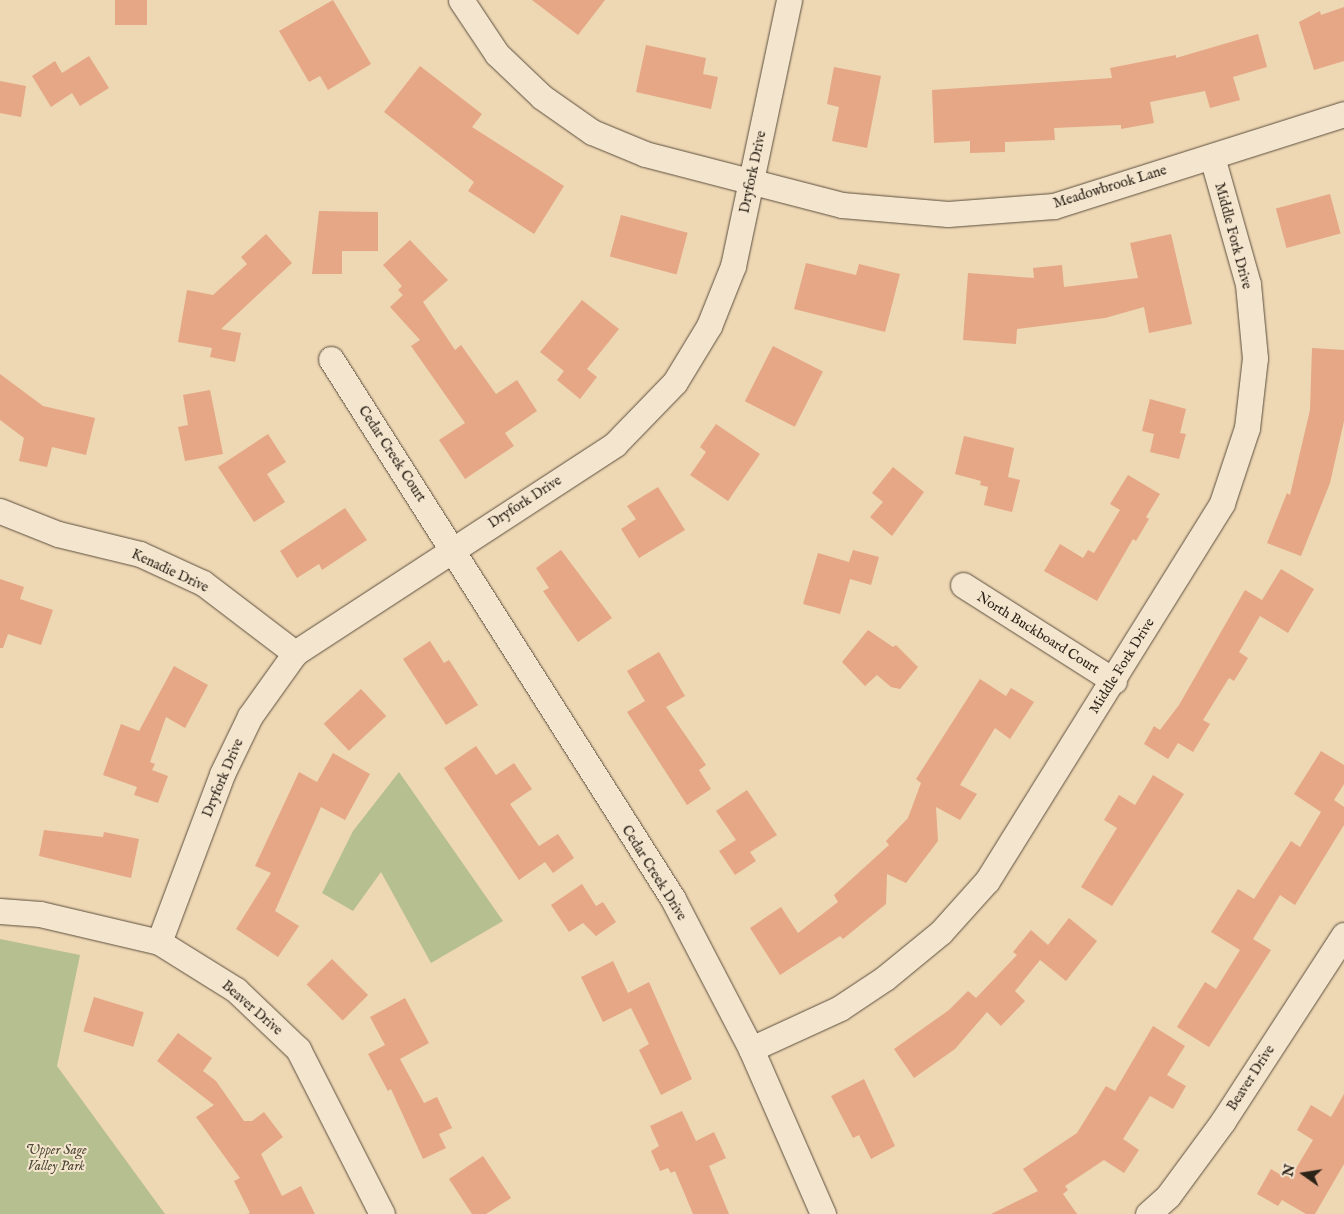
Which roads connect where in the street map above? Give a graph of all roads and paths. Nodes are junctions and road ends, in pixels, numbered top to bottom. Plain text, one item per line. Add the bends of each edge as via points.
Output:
1 (461, 0) edge
2 (788, 0) edge
3 (1344, 114) edge
4 (1212, 157) junction
5 (752, 180) junction
6 (331, 359) dead end
7 (0, 511) edge
8 (452, 549) junction
9 (962, 585) dead end
10 (295, 653) junction
11 (1114, 681) junction
12 (0, 911) edge
13 (1344, 935) edge
14 (159, 942) junction
15 (751, 1049) junction
16 (382, 1214) edge
17 (823, 1214) edge
18 (1148, 1214) edge

1 - 5 street, Meadowbrook Lane via 497,54 542,97 592,132 645,154
2 - 5 street, Dryfork Drive
3 - 4 street, Meadowbrook Lane
4 - 5 street, Meadowbrook Lane via 1054,206 948,214 842,205
4 - 11 street, Middle Fork Drive via 1248,284 1255,358 1247,428 1222,503
5 - 8 street, Dryfork Drive via 733,266 709,326 675,382 615,444
6 - 8 street, Cedar Creek Court
7 - 10 street, Kenadie Drive via 58,534 140,554 203,583
8 - 10 street, Dryfork Drive
8 - 15 street, Cedar Creek Drive via 585,766 673,899
9 - 11 street, North Buckboard Court
10 - 14 street, Dryfork Drive via 250,716 226,766
11 - 15 street, Middle Fork Drive via 987,882 941,932 885,978 840,1008
12 - 14 street, Beaver Drive via 40,914
13 - 18 street, Beaver Drive via 1223,1121 1168,1196
14 - 16 street, Beaver Drive via 236,990 298,1049
15 - 17 street, Cedar Creek Drive

